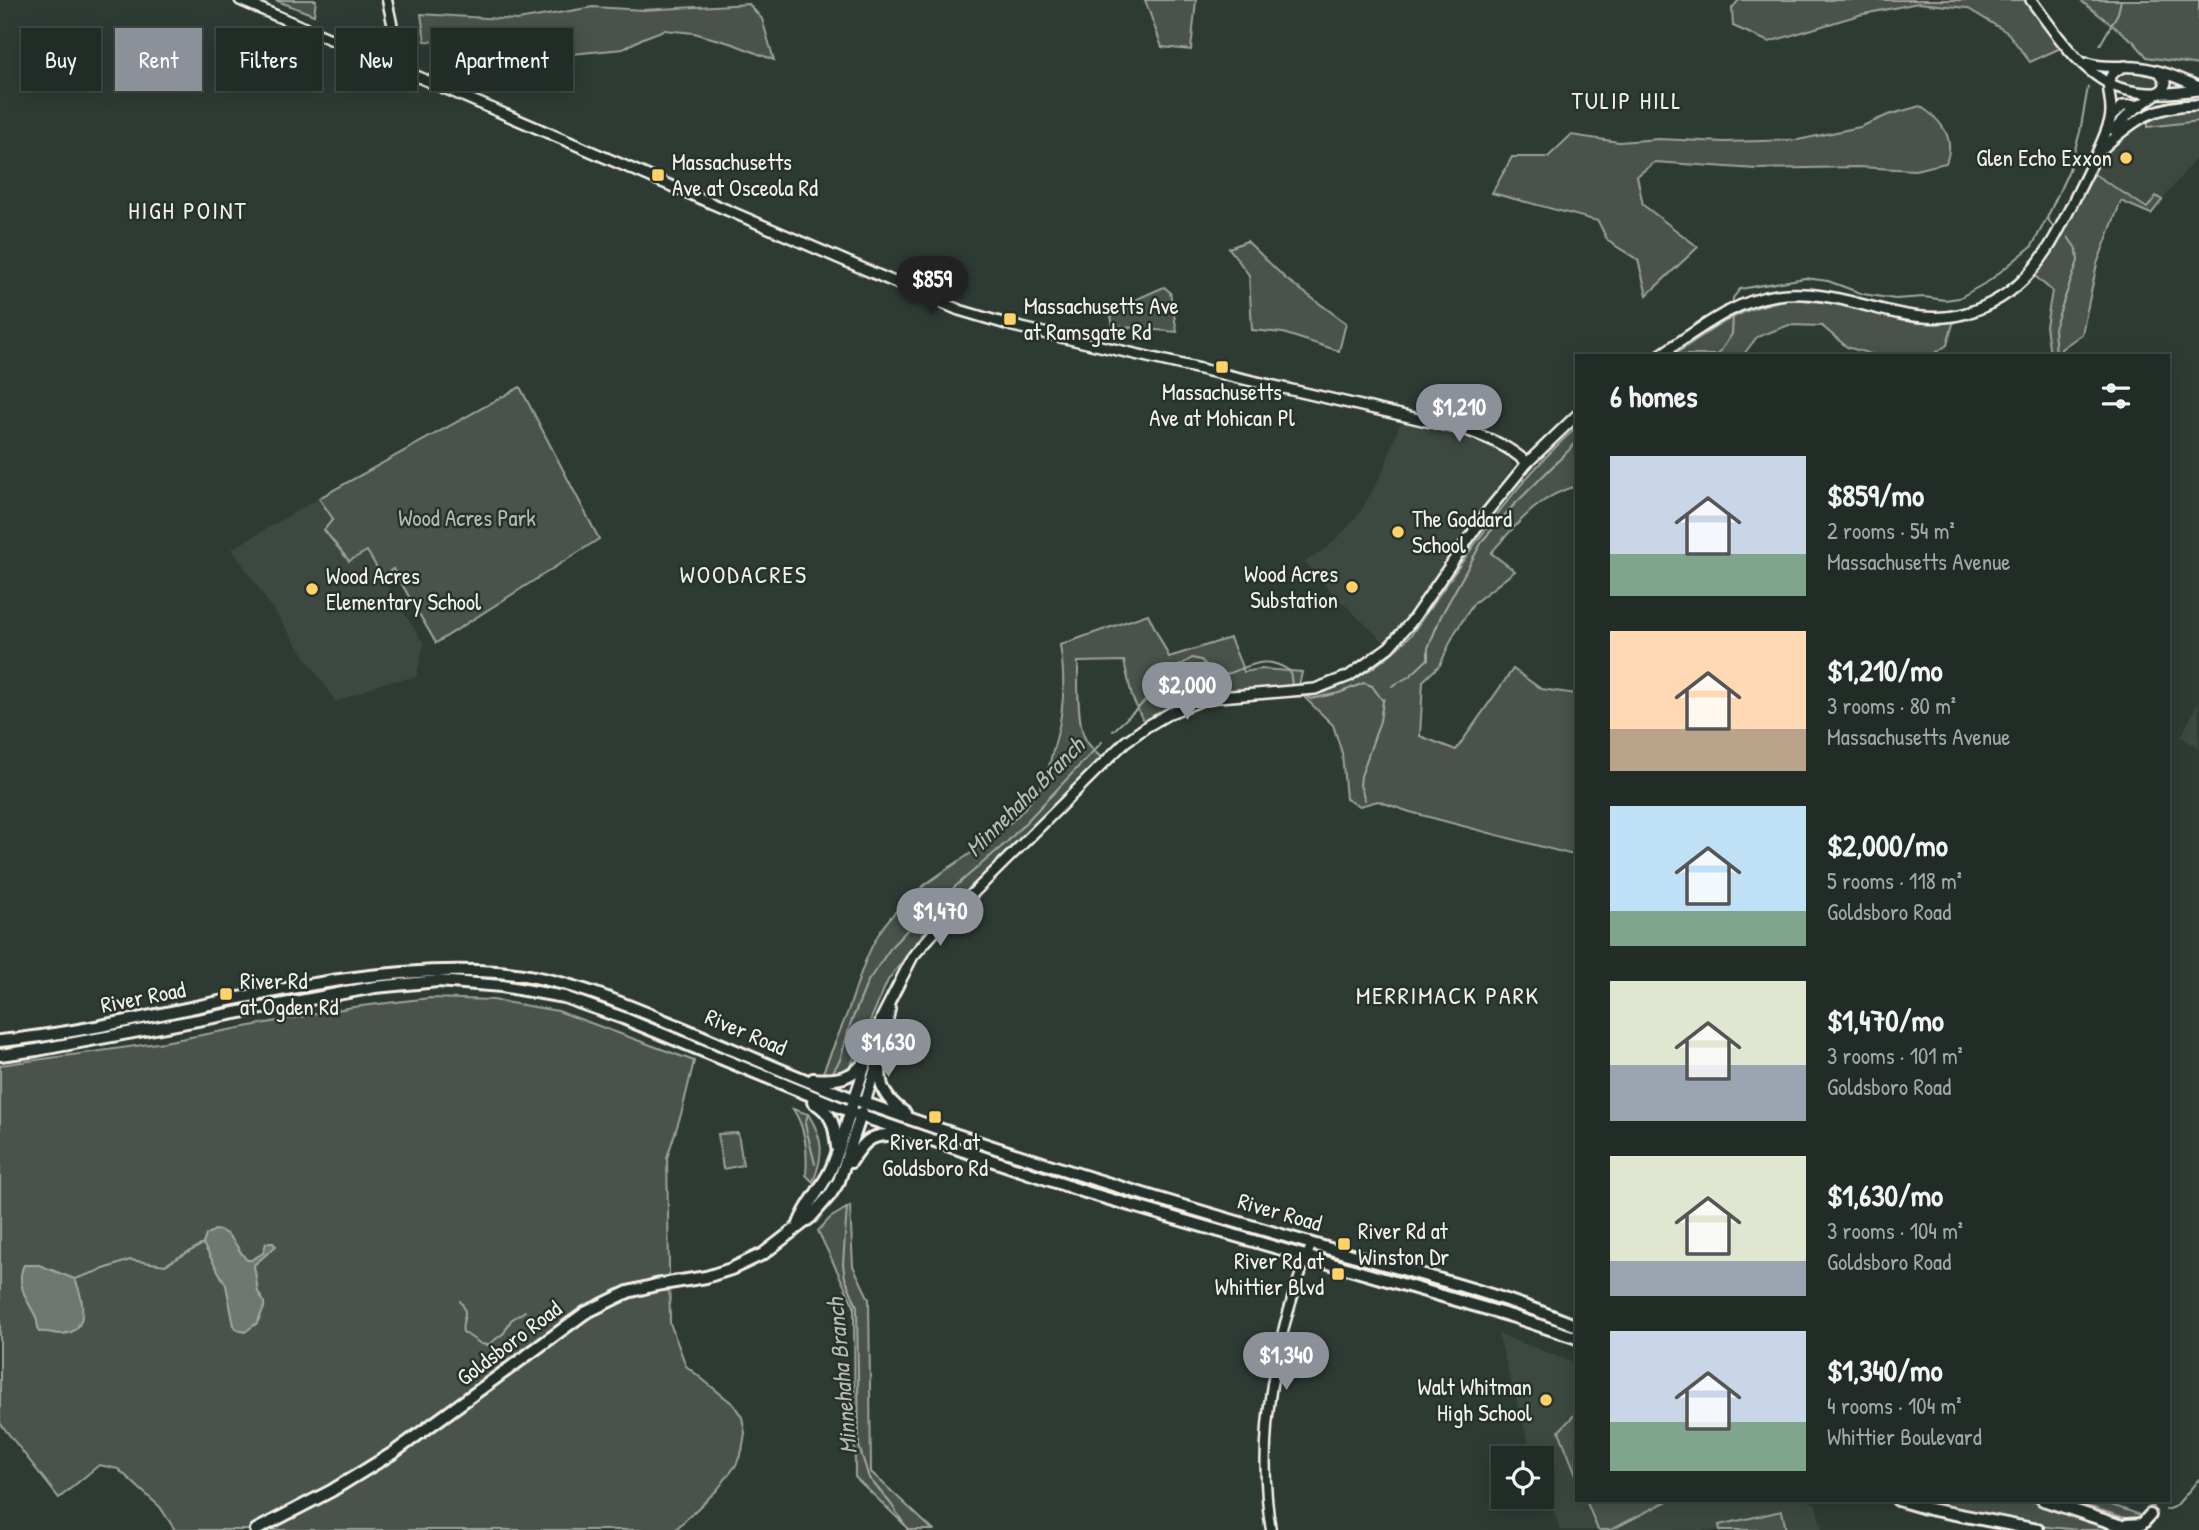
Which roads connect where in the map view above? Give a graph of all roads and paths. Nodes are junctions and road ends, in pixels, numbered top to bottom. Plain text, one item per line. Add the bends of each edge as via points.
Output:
1 (240, 0) edge
2 (387, 0) edge
3 (2031, 0) edge
4 (393, 28) edge
5 (336, 41) edge
6 (2079, 60) junction
7 (2125, 66) junction
8 (2159, 71) junction
9 (417, 76) edge
10 (2108, 83) junction
11 (2199, 89) edge
12 (2158, 93) junction
13 (2140, 105) junction
14 (2199, 105) edge
15 (2164, 107) junction
16 (2110, 119) junction
17 (2099, 152) junction
18 (1662, 354) edge
19 (1575, 417) edge
20 (1527, 463) junction
21 (892, 997) junction
22 (0, 1041) edge
23 (882, 1046) junction
24 (0, 1055) edge
25 (866, 1060) junction
26 (803, 1078) junction
27 (784, 1084) junction
28 (860, 1101) junction
29 (855, 1114) junction
30 (919, 1122) junction
31 (944, 1144) junction
32 (837, 1155) junction
33 (839, 1181) junction
34 (799, 1224) junction
35 (1311, 1243) junction
36 (1306, 1258) junction
37 (1575, 1325) edge
38 (1575, 1337) edge
39 (1905, 1502) edge
40 (2049, 1502) edge
41 (2150, 1515) dead end
42 (2121, 1525) junction
43 (256, 1530) edge
44 (1271, 1530) edge
45 (2038, 1530) edge
46 (2134, 1530) edge

1 - 5 main road
2 - 4 street
3 - 6 main road
6 - 7 main road via 2107,68
6 - 10 main road
7 - 8 main road
7 - 10 main road via 2112,73
8 - 11 main road
8 - 12 main road via 2166,83
9 - 20 main road via 959,310 1465,430 1495,441
10 - 12 main road via 2124,90
10 - 16 main road
11 - 12 main road
12 - 13 main road
13 - 15 main road
13 - 16 main road via 2123,106
13 - 17 main road via 2117,126
14 - 15 main road
15 - 17 main road via 2130,123
16 - 17 main road
17 - 18 main road via 2045,255 2017,285 1984,305 1955,315 1922,318 1800,293 1754,300 1733,309
19 - 20 main road, Goldsboro Road
20 - 21 main road, Goldsboro Road via 1389,647 1349,676 1315,689 1207,698 1146,727 1125,742 937,929 913,956
21 - 23 main road, Goldsboro Road
21 - 25 main road, Goldsboro Road
22 - 26 main road, River Road via 375,974 438,969 502,972 564,984
23 - 28 main road, Goldsboro Road
23 - 30 main road via 882,1089 890,1101
24 - 27 main road, River Road via 375,987 438,981 564,997
25 - 26 main road via 844,1078
25 - 28 main road, Goldsboro Road
26 - 28 main road, River Road
27 - 29 main road, River Road
27 - 32 main road via 831,1118
28 - 29 main road, Goldsboro Road
28 - 30 main road, River Road
29 - 31 main road, River Road
29 - 32 main road, Goldsboro Road
29 - 33 main road, Goldsboro Road
30 - 35 main road, River Road via 1088,1178
31 - 33 main road via 910,1136 874,1137 861,1145
31 - 36 main road, River Road
32 - 34 main road, Goldsboro Road
33 - 34 main road, Goldsboro Road via 811,1217
34 - 43 main road, Goldsboro Road via 748,1262 706,1277 628,1292 585,1312 393,1453
35 - 36 street
35 - 37 main road, River Road via 1485,1293
36 - 38 main road, River Road
36 - 44 street via 1272,1383 1266,1460
39 - 45 main road
40 - 42 main road
41 - 42 main road via 2142,1524
42 - 46 main road

